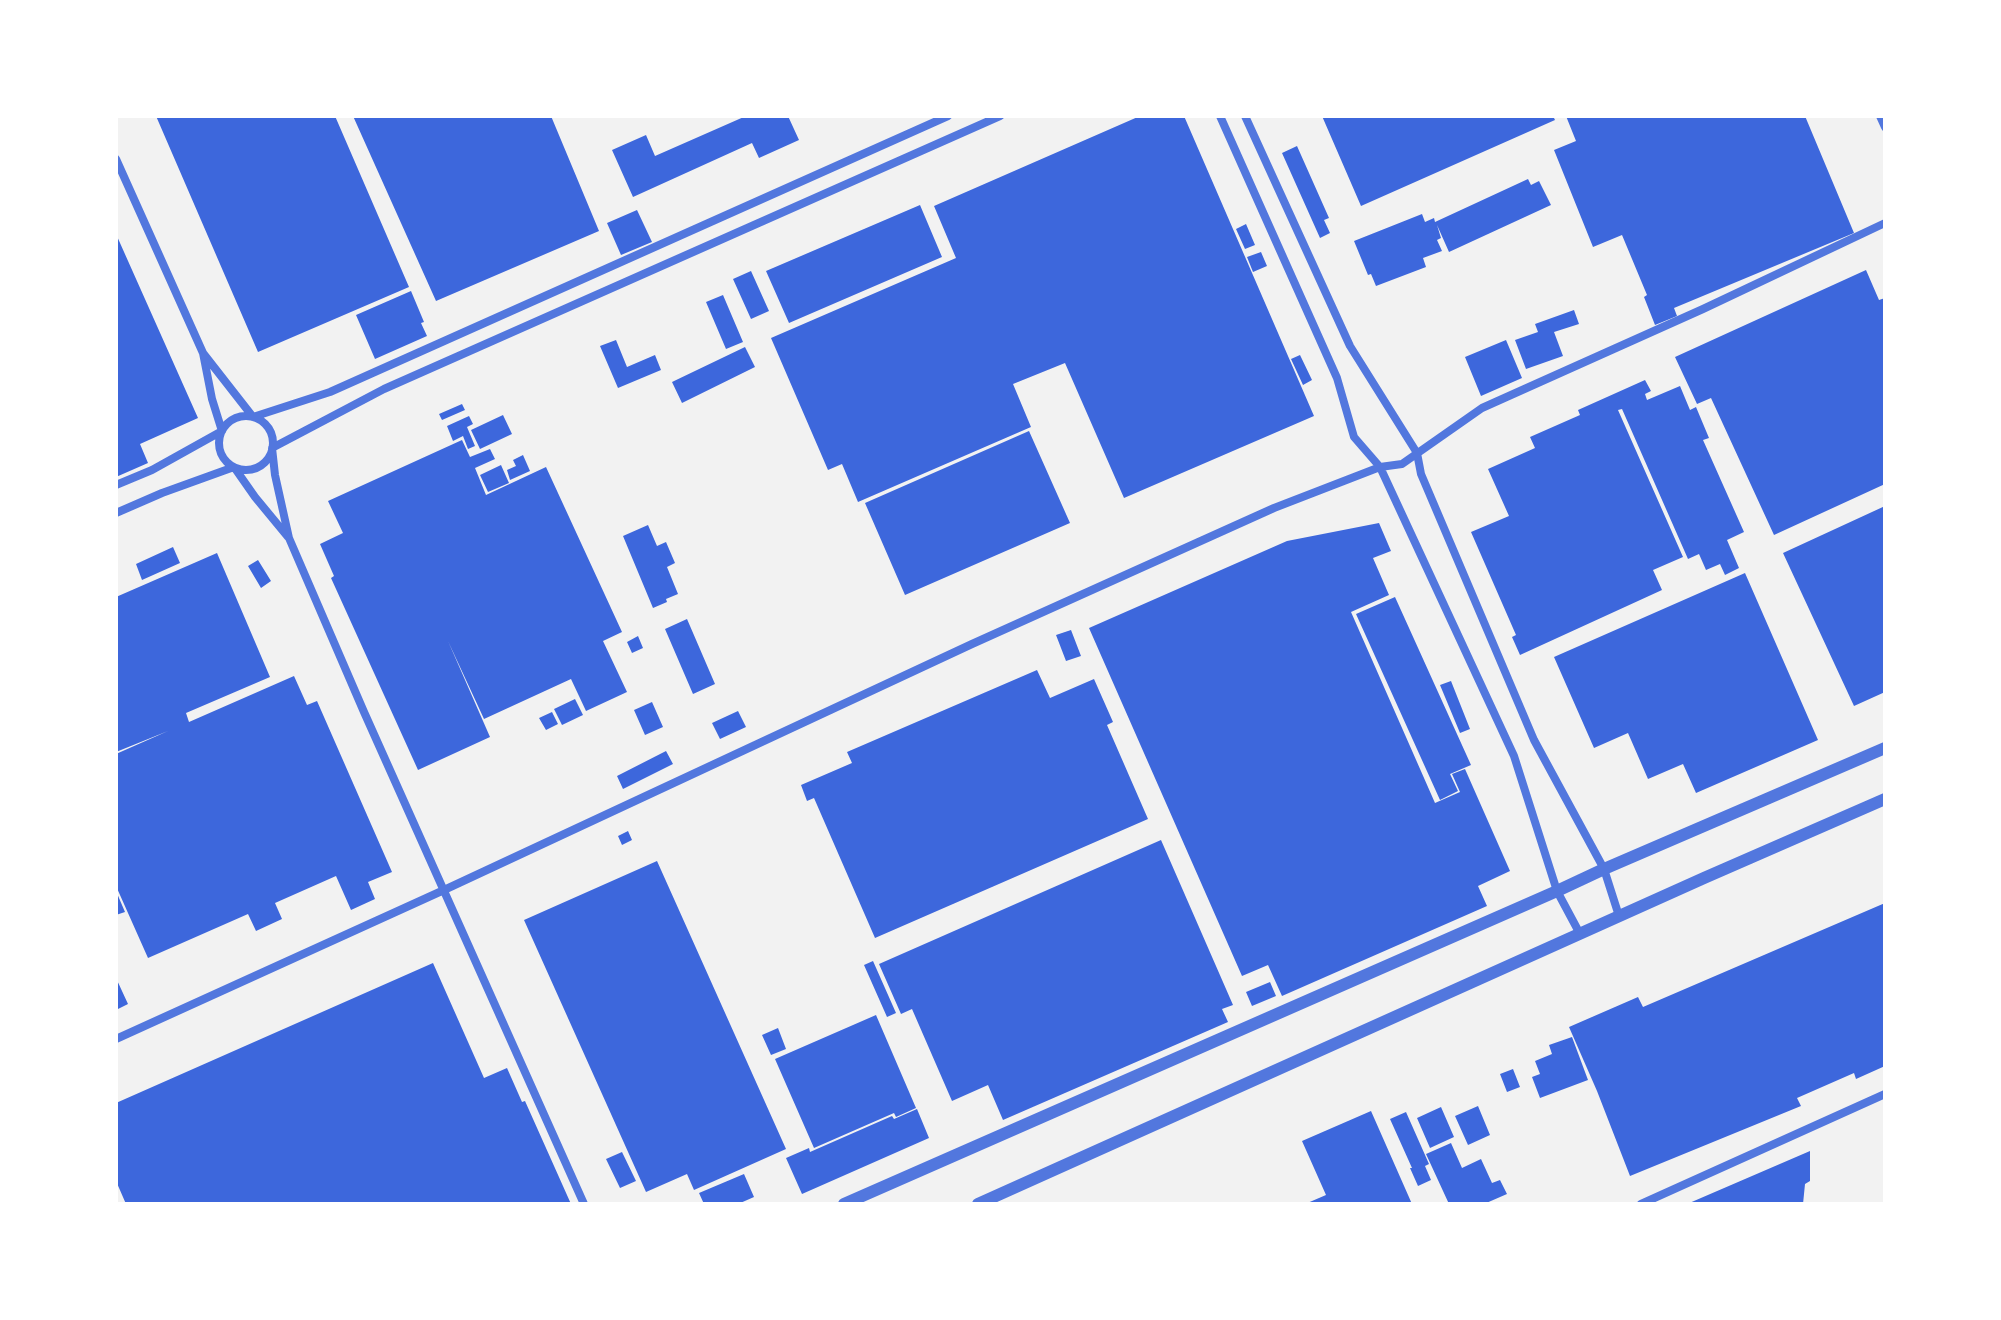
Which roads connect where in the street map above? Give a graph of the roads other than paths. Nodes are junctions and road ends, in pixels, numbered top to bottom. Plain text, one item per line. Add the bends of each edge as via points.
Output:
1 (948, 116) edge
2 (1000, 116) edge
3 (1220, 116) edge
4 (1245, 116) edge
5 (1880, 116) edge
6 (1885, 127) edge
7 (116, 159) edge
8 (835, 166) junction
9 (843, 186) junction
10 (1885, 223) edge
11 (623, 260) junction
12 (631, 280) junction
13 (460, 333) junction
14 (469, 352) junction
15 (203, 353) junction
16 (253, 417) junction
17 (222, 431) junction
18 (272, 448) junction
19 (1417, 453) junction
20 (234, 467) junction
21 (1380, 467) junction
22 (116, 485) edge
23 (116, 513) edge
24 (289, 538) junction
25 (1885, 748) edge
26 (1885, 799) edge
27 (1604, 869) junction
28 (444, 890) junction
29 (1557, 891) junction
30 (1619, 916) junction
31 (1580, 934) junction
32 (116, 1039) edge
33 (1885, 1094) edge
34 (584, 1204) edge
35 (844, 1204) edge
36 (978, 1204) edge
37 (1641, 1204) edge

1 - 8 street
2 - 9 street
3 - 21 street via 1337,378 1354,437
4 - 19 street via 1350,346
5 - 6 street
7 - 15 street
8 - 9 street
8 - 11 street
9 - 12 street
10 - 19 street via 1482,408
11 - 12 street
11 - 13 street
12 - 14 street
13 - 14 street
13 - 16 street via 330,392
14 - 18 street
15 - 16 street
15 - 17 street
16 - 17 street via 237,418
16 - 18 street via 270,431
17 - 20 street via 220,451
17 - 22 street
18 - 20 street via 256,468
18 - 24 street
19 - 21 street via 1402,464
19 - 27 street via 1421,474 1534,740
20 - 23 street
20 - 24 street
21 - 28 street via 1274,508 972,644
21 - 29 street via 1514,756
24 - 28 street
25 - 27 street
26 - 30 street
27 - 29 street
27 - 30 street
28 - 32 street
28 - 34 street
29 - 31 street
29 - 35 street
30 - 31 street
31 - 36 street
33 - 37 street

